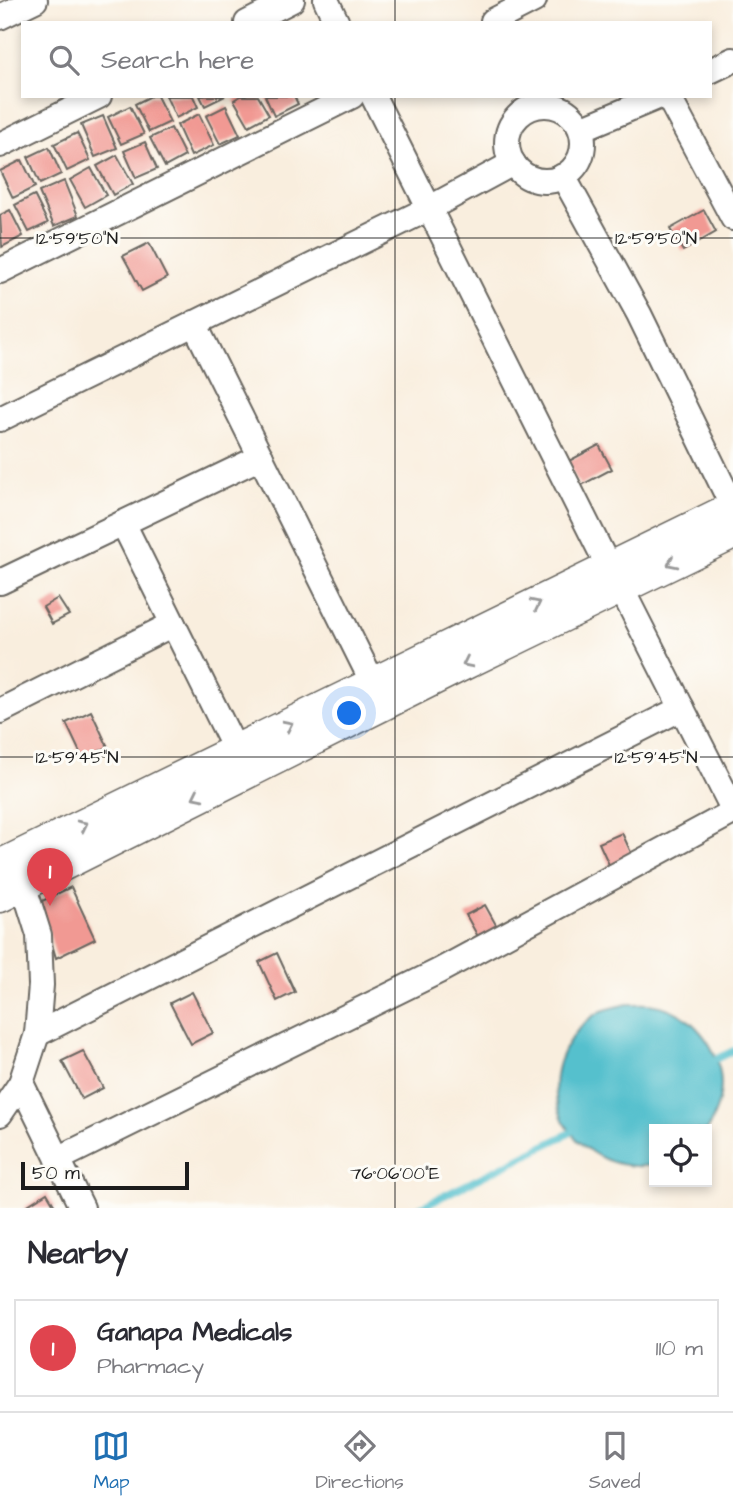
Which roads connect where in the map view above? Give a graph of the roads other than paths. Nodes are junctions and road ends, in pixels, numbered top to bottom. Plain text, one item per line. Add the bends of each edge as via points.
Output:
1 (35, 0) edge
2 (292, 0) edge
3 (326, 0) edge
4 (534, 0) edge
5 (490, 15) edge
6 (0, 17) edge
7 (251, 21) edge
8 (336, 21) edge
9 (733, 60) edge
10 (712, 70) edge
11 (95, 98) edge
12 (348, 98) edge
13 (374, 98) edge
14 (655, 98) edge
15 (669, 98) edge
16 (529, 102) edge
17 (581, 130) junction
18 (0, 145) edge
19 (513, 163) junction
20 (564, 177) junction
21 (428, 209) junction
22 (733, 218) edge
23 (0, 271) edge
24 (194, 323) junction
25 (0, 419) edge
26 (261, 457) junction
27 (733, 508) edge
28 (123, 523) junction
29 (733, 533) edge
30 (615, 578) junction
31 (0, 582) edge
32 (173, 624) junction
33 (373, 683) junction
34 (682, 708) junction
35 (0, 711) edge
36 (241, 761) junction
37 (733, 810) edge
38 (6, 872) edge
39 (37, 1034) junction
40 (21, 1083) junction
41 (0, 1114) edge
42 (58, 1159) junction
43 (82, 1208) edge

1 - 6 street
2 - 7 street
3 - 8 street
4 - 5 street
9 - 10 street
11 - 18 street
12 - 23 street
13 - 21 street
14 - 17 street
15 - 22 street
16 - 17 street via 555,107 575,119
16 - 19 street via 509,131
17 - 20 street via 579,161
19 - 20 street via 520,172 541,181
19 - 21 street
20 - 27 street via 639,314
21 - 24 street
21 - 30 street
24 - 25 street
24 - 26 street
26 - 28 street
26 - 33 street
27 - 30 street
28 - 31 street
28 - 32 street
29 -> 30 street
33 -> 30 street
30 - 34 street
30 -> 36 street
32 - 35 street
32 - 36 street
36 -> 33 street
34 - 37 street
34 - 39 street
36 - 38 street
37 - 42 street via 439,971
38 - 39 street via 39,935
39 - 40 street
40 - 41 street
40 - 42 street
42 - 43 street

